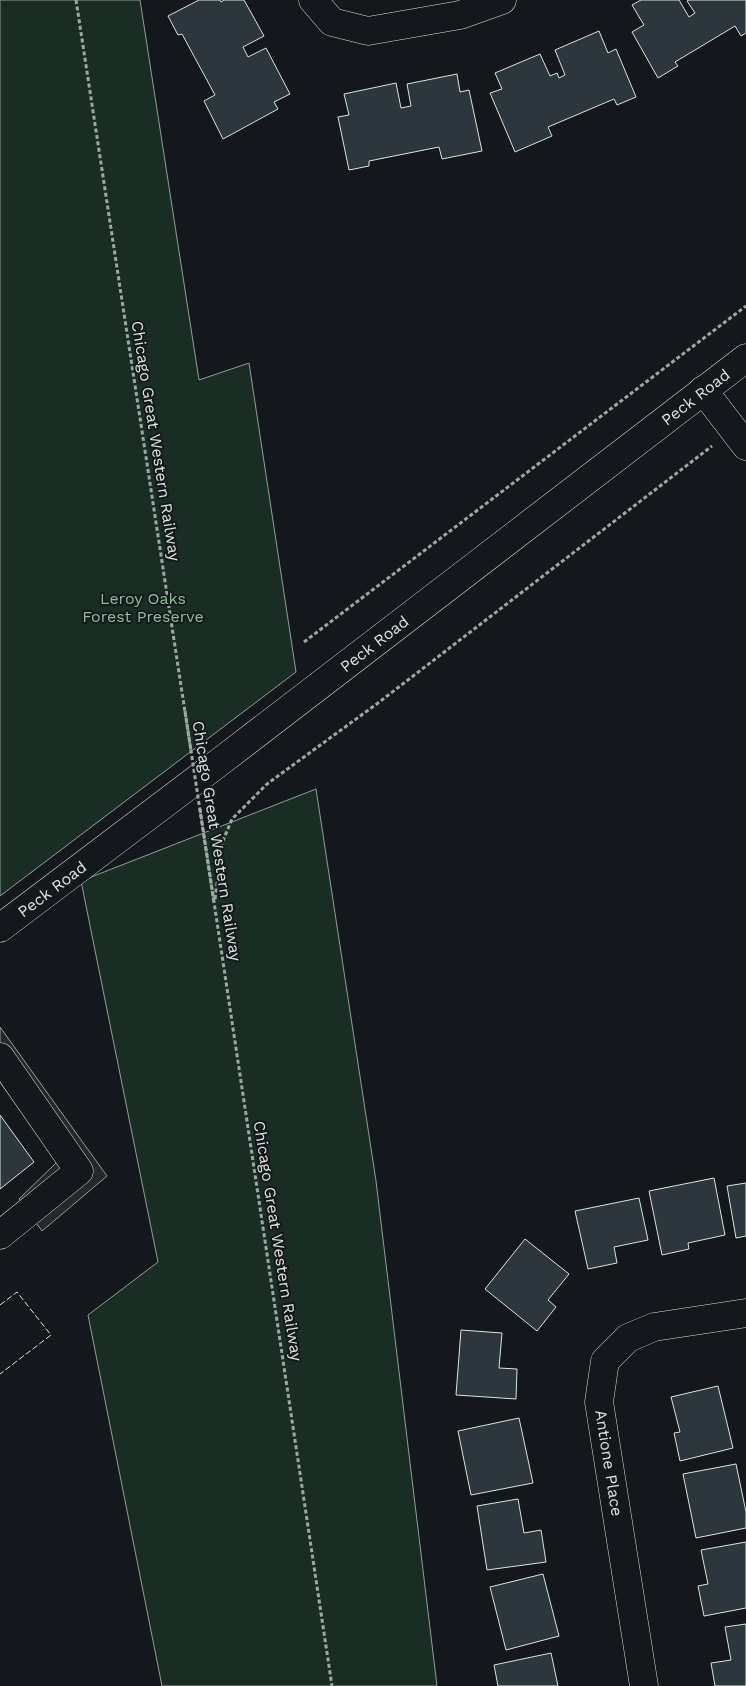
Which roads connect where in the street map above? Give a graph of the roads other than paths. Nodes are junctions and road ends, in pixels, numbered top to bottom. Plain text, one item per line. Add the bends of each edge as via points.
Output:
1 (312, 0) edge
2 (502, 0) edge
3 (746, 358) edge
4 (703, 390) junction
5 (746, 446) edge
6 (0, 928) edge
7 (0, 1058) edge
8 (0, 1235) edge
9 (746, 1313) edge
10 (644, 1686) edge

1 - 2 street via 332,22 368,31 460,15
3 - 4 street, Peck Road
4 - 5 street
4 - 6 street, Peck Road
7 - 8 street via 79,1171
9 - 10 street, Antione Place via 654,1327 628,1338 605,1361 599,1402

